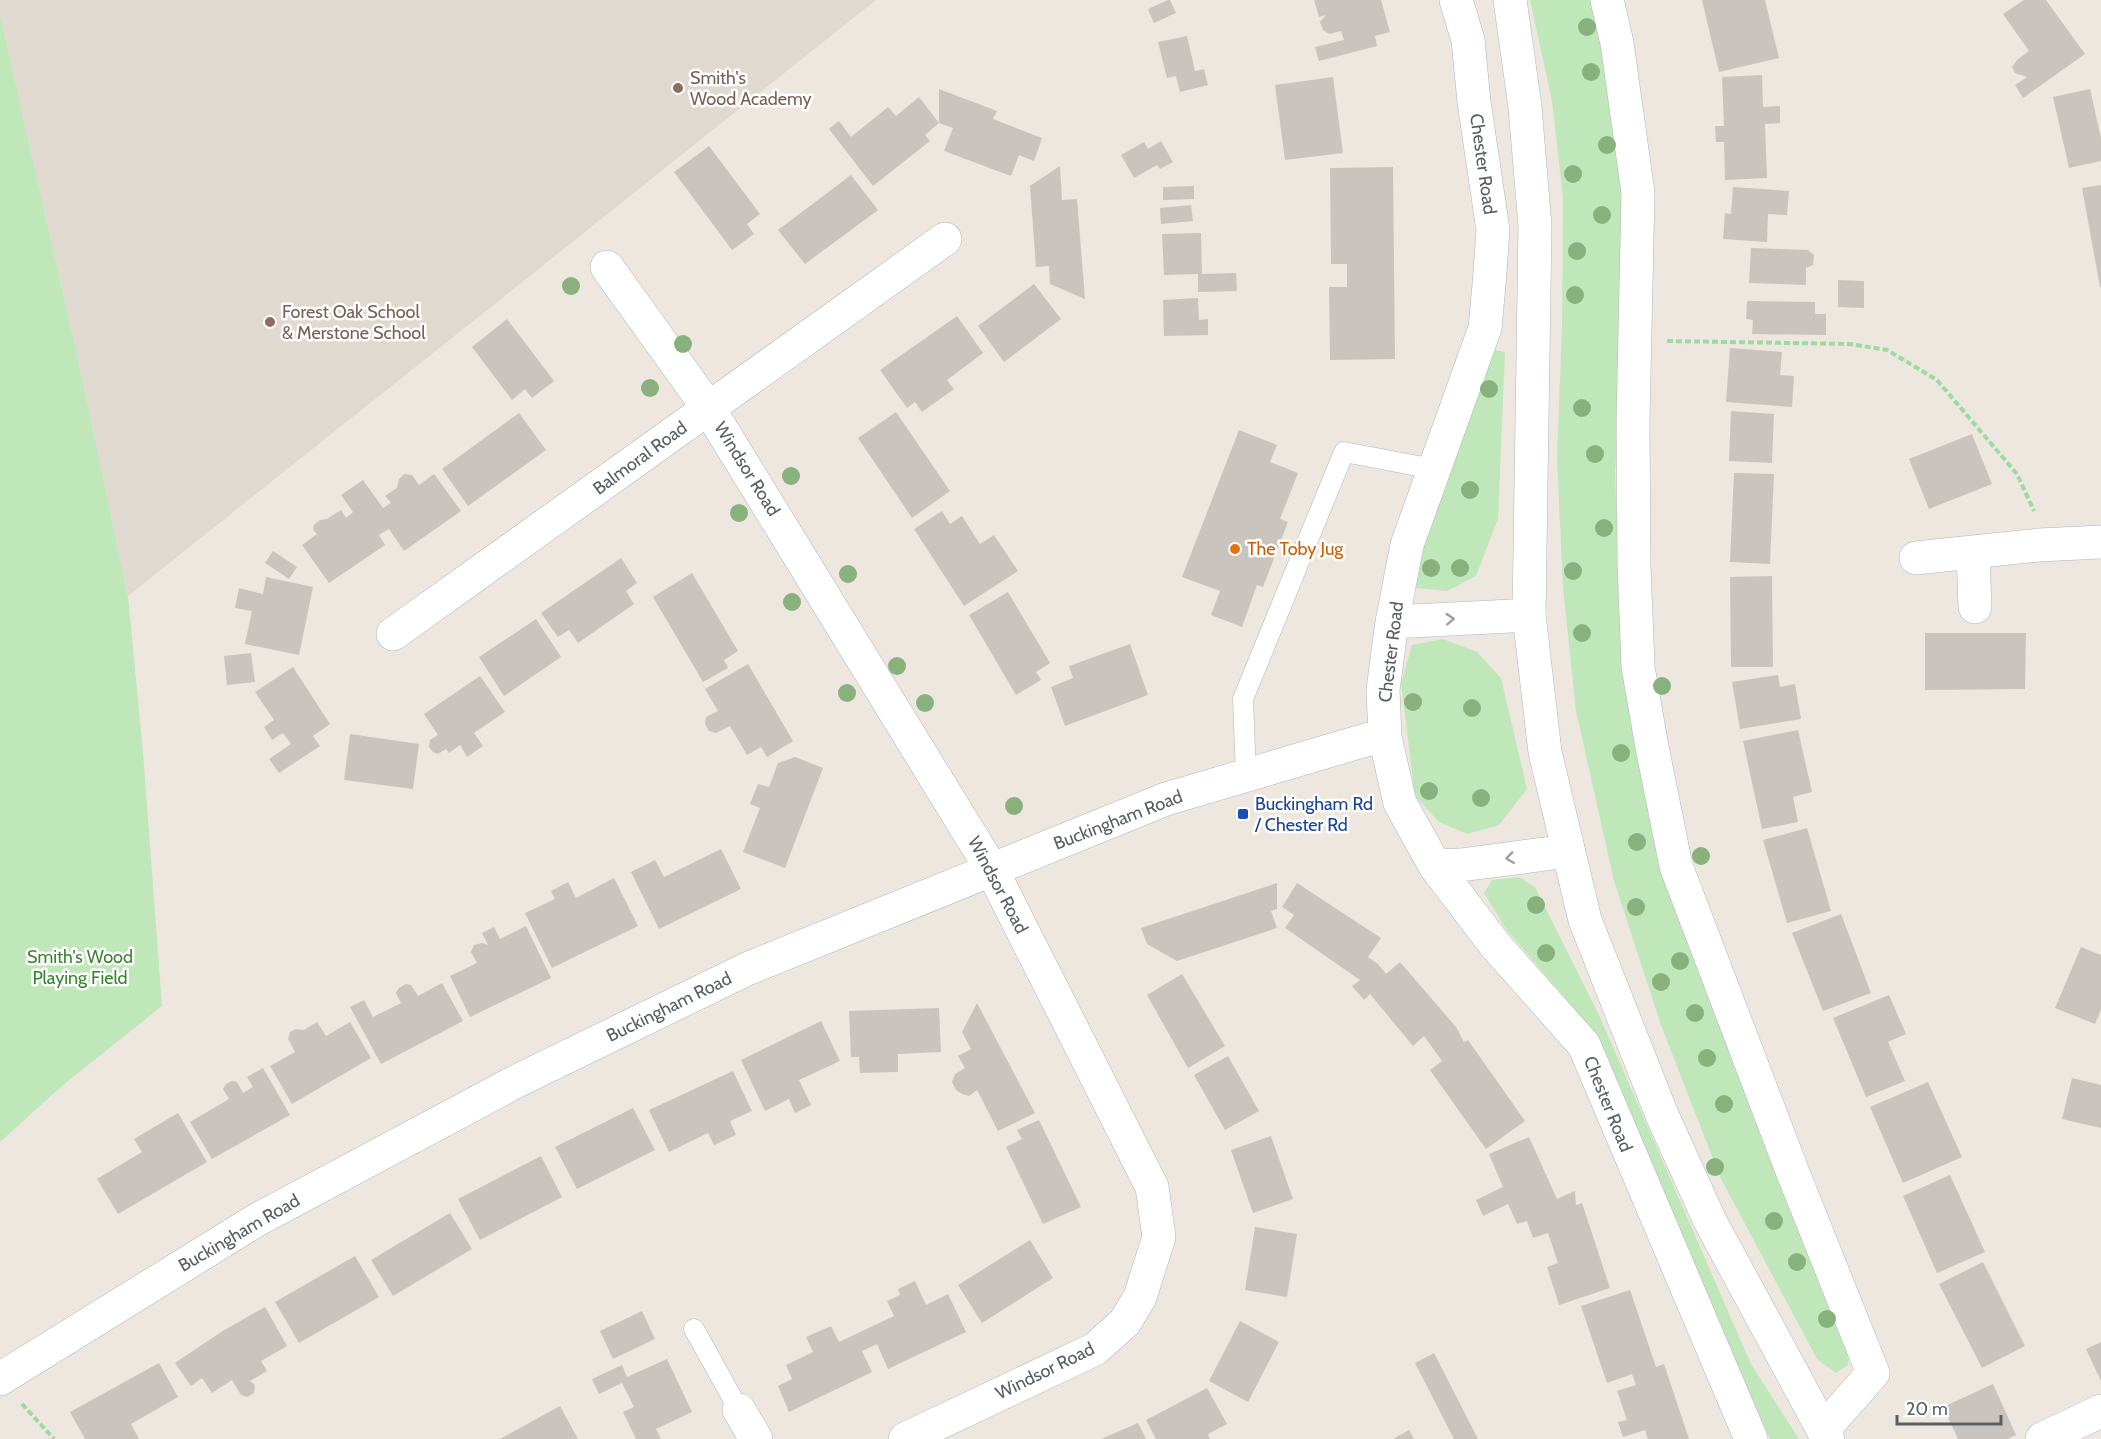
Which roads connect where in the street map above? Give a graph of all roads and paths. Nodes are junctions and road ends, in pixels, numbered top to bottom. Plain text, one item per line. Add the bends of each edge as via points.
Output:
1 (1456, 0) edge
2 (1510, 0) edge
3 (1607, 0) edge
4 (945, 239) dead end
5 (607, 267) dead end
6 (1635, 341) junction
7 (709, 409) junction
8 (1434, 469) junction
9 (2101, 542) edge
10 (2039, 544) junction
11 (1973, 553) junction
12 (1916, 558) dead end
13 (1976, 607) dead end
14 (1529, 615) junction
15 (1392, 622) junction
16 (393, 634) dead end
17 (1385, 737) junction
18 (1246, 776) junction
19 (1568, 851) junction
20 (1435, 866) junction
21 (992, 870) junction
22 (694, 1329) dead end
23 (0, 1379) edge
24 (739, 1410) joint
25 (2101, 1411) edge
26 (1826, 1434) edge
27 (54, 1439) edge
28 (756, 1439) edge
29 (905, 1439) edge
30 (1751, 1439) edge
31 (2042, 1439) edge

1 - 8 street, Chester Road via 1468,40 1493,230 1485,328
2 - 14 street via 1525,107 1535,226
3 - 6 street via 1617,43 1638,193
4 - 7 street, Balmoral Road
5 - 7 street, Windsor Road
6 - 10 path via 1850,344 1887,350 1937,381 2017,474 2036,516
6 - 26 street via 1634,564 1638,667 1676,866 1792,1173 1873,1373
7 - 16 street, Balmoral Road
7 - 21 street, Windsor Road
8 - 15 street, Chester Road via 1407,545
8 - 18 lane via 1344,452 1243,699
9 - 10 street
10 - 11 street
11 - 12 street
11 - 13 street
15 -> 14 street
14 - 19 street via 1545,752
15 - 17 street, Chester Road via 1383,690
17 - 18 street, Buckingham Road
17 - 20 street, Chester Road via 1400,803
18 - 21 street, Buckingham Road via 1166,799
19 -> 20 street
19 - 26 street via 1585,920 1662,1114 1710,1221
20 - 30 street, Chester Road via 1496,946 1584,1045
21 - 23 street, Buckingham Road via 747,969 514,1082 255,1221
21 - 29 street, Windsor Road via 1152,1187 1159,1237 1140,1297 1125,1322 1095,1349
22 - 24 lane
23 - 27 path
24 - 28 street
25 - 31 street

